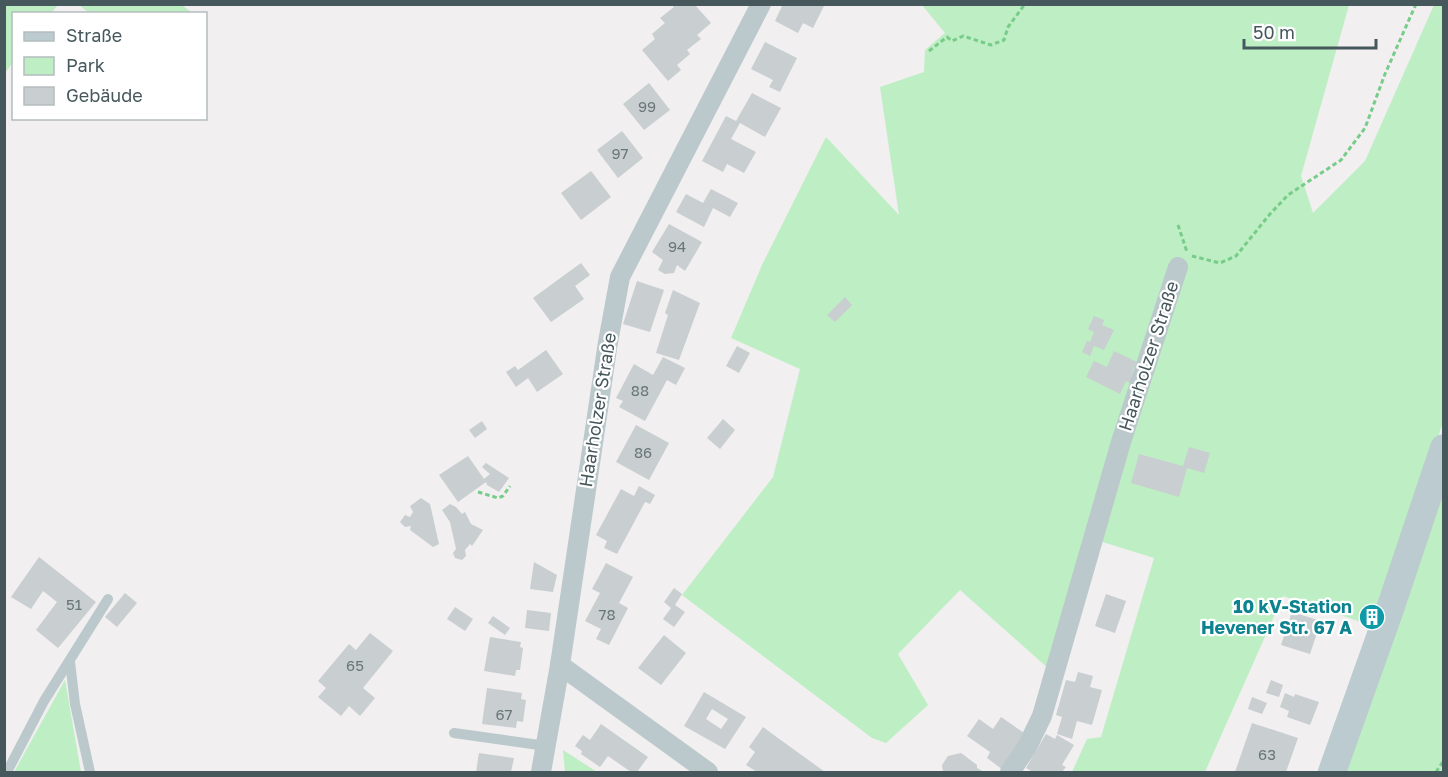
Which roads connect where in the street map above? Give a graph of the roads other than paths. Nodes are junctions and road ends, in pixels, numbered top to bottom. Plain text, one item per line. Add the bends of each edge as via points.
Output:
1 (760, 4) edge
2 (1183, 261) road end
3 (1443, 448) edge
4 (108, 599) dead end
5 (70, 662) junction
6 (560, 665) junction
7 (454, 733) dead end
8 (546, 746) junction
9 (7, 772) edge
10 (90, 772) edge
11 (541, 772) edge
12 (708, 772) edge
13 (1010, 772) edge
14 (1332, 772) edge

1 - 6 street, Haarholzer Straße via 620,277
2 - 13 street, Haarholzer Straße via 1097,521 1042,716
3 - 14 street
4 - 5 lane
5 - 9 lane via 44,701
5 - 10 lane
6 - 8 street, Haarholzer Straße
6 - 12 street
7 - 8 lane
8 - 11 street, Haarholzer Straße

